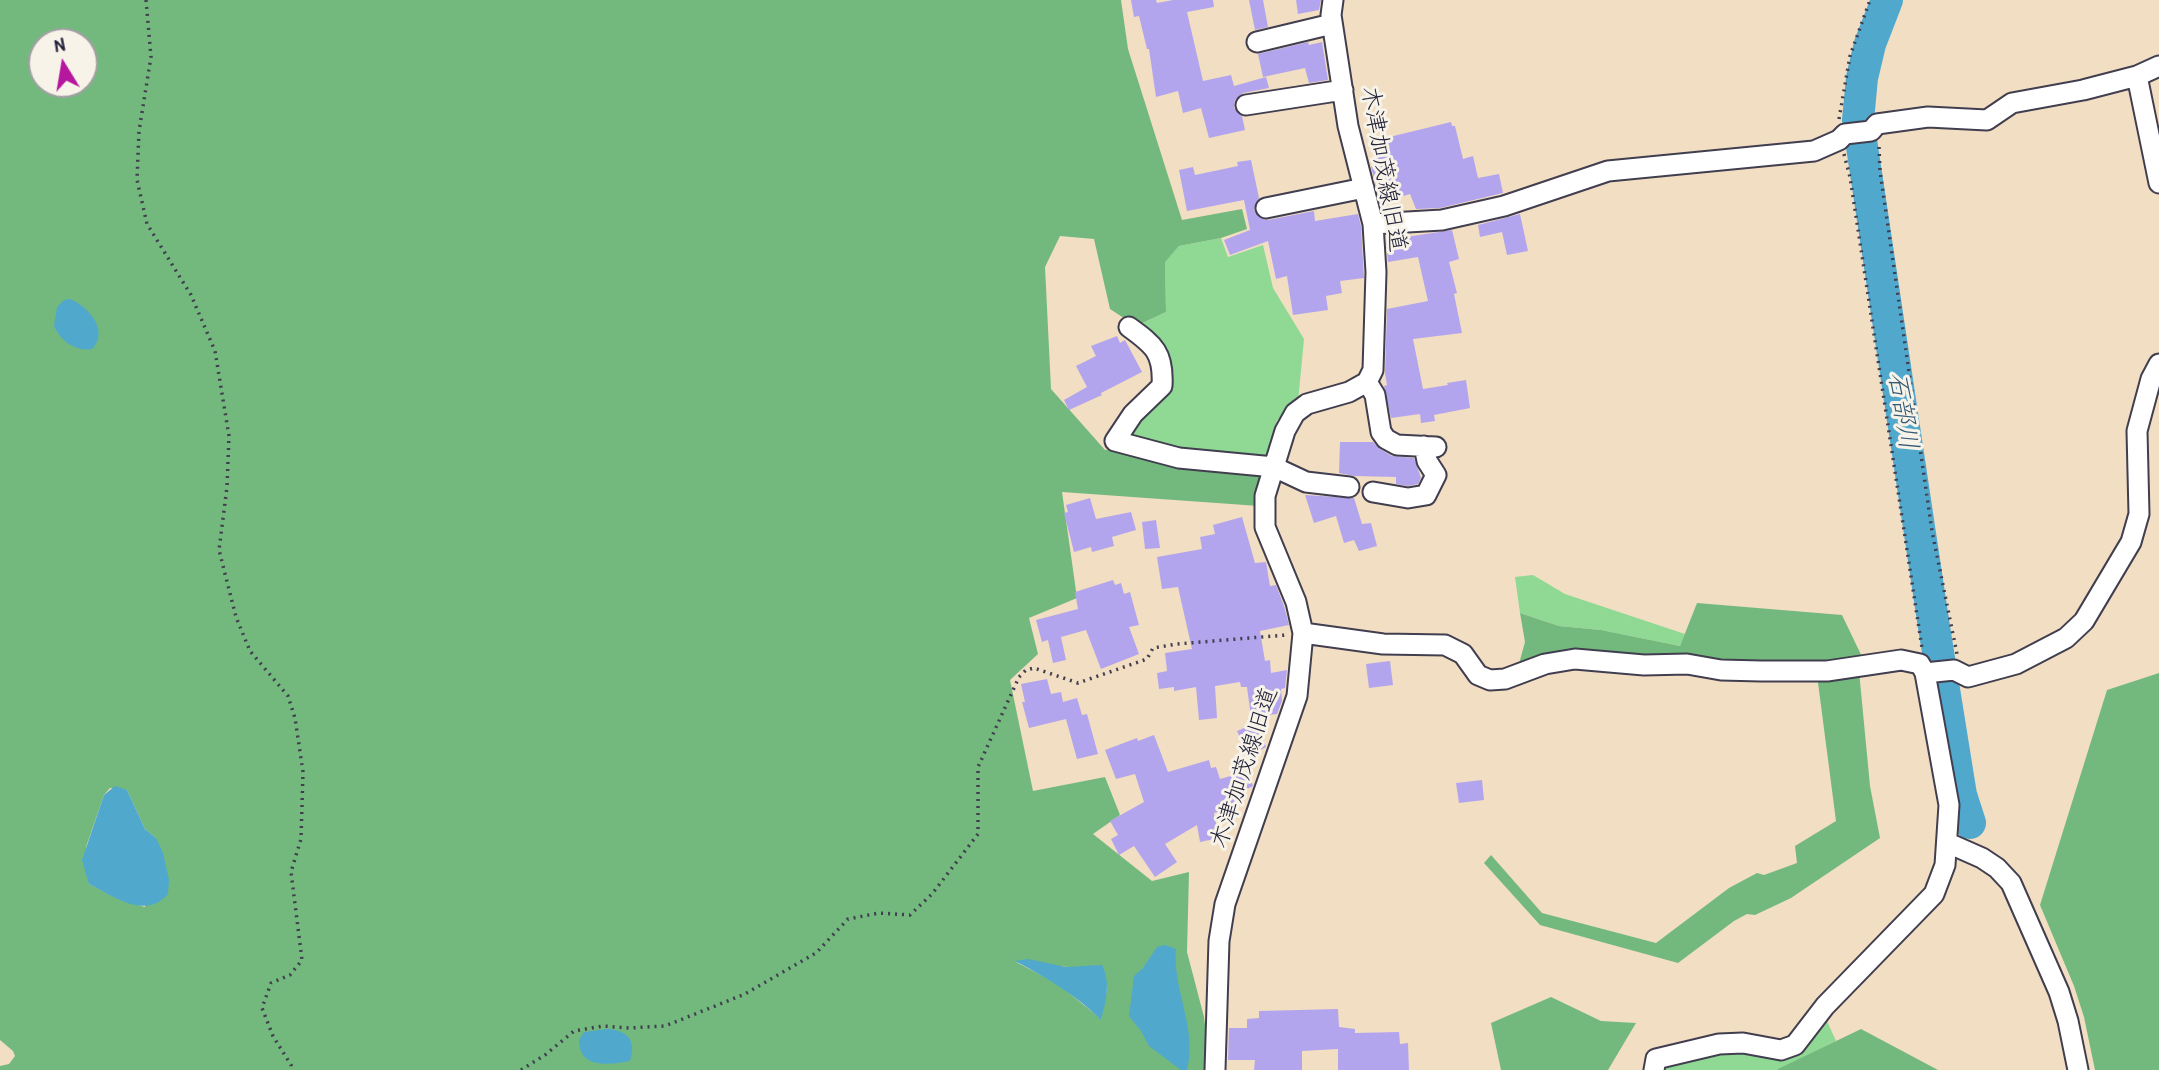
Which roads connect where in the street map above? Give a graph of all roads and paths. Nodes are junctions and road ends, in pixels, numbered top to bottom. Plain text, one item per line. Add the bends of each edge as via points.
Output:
1 (146, 0) edge
2 (1333, 0) edge
3 (1870, 0) edge
4 (1332, 24) junction
5 (1257, 42) dead end
6 (2159, 66) edge
7 (2137, 76) junction
8 (1343, 90) junction
9 (1246, 105) dead end
10 (1874, 127) junction
11 (1842, 137) junction
12 (2159, 183) edge
13 (1364, 188) junction
14 (1266, 208) dead end
15 (1373, 224) junction
16 (1129, 327) dead end
17 (2159, 364) edge
18 (1367, 382) junction
19 (1274, 467) junction
20 (1349, 487) dead end
21 (1373, 492) dead end
22 (1303, 633) junction
23 (1957, 671) junction
24 (1929, 673) junction
25 (1948, 843) junction
26 (291, 1070) edge
27 (521, 1070) edge
28 (1215, 1070) edge
29 (1654, 1070) edge
30 (2078, 1070) edge

1 - 26 path via 151,57 139,131 137,180 147,224 191,295 215,351 229,436 219,550 250,651 288,696 303,772 301,839 290,872 302,960 290,975 271,983 262,1009
2 - 4 street, 木津加茂線旧道
3 - 11 path via 1850,56 1839,114
4 - 5 street
4 - 8 street, 木津加茂線旧道
6 - 7 street
7 - 10 street via 2012,103 1987,120 1928,117
7 - 12 street
8 - 9 street
8 - 13 street, 木津加茂線旧道
10 - 11 street
10 - 23 path via 1932,531
11 - 15 street via 1814,151 1608,171 1504,206 1442,220
11 - 24 path
13 - 14 street
13 - 15 street, 木津加茂線旧道
15 - 18 street, 木津加茂線旧道 via 1373,370
16 - 19 street via 1153,344 1163,371 1162,386 1133,414 1115,441 1179,458
17 - 23 street via 2137,431 2139,514 2132,542 2084,621 2066,638 2016,664 1968,677
18 - 19 street, 木津加茂線旧道 via 1301,408 1289,421
18 - 21 street via 1386,439 1397,445 1430,447 1427,461 1436,475 1426,495 1408,498
19 - 20 street via 1306,482
19 - 22 street, 木津加茂線旧道 via 1265,496 1265,527 1296,602
22 - 24 street via 1383,644 1445,645 1464,654 1478,675 1490,680 1575,659 1761,671 1827,671 1901,660 1920,664
22 - 27 path via 1153,648 1147,659 1078,683 1034,668 1026,670 978,767 978,834 932,894 909,915 879,913 848,919 816,953 745,994 665,1026 574,1031
22 - 28 street, 木津加茂線旧道 via 1297,696 1225,904 1219,941
23 - 24 street
24 - 25 street via 1947,787
25 - 29 street via 1943,875 1934,894 1825,1006 1795,1045 1781,1050 1719,1044 1656,1059
25 - 30 street via 1982,858 2011,883 2059,992

